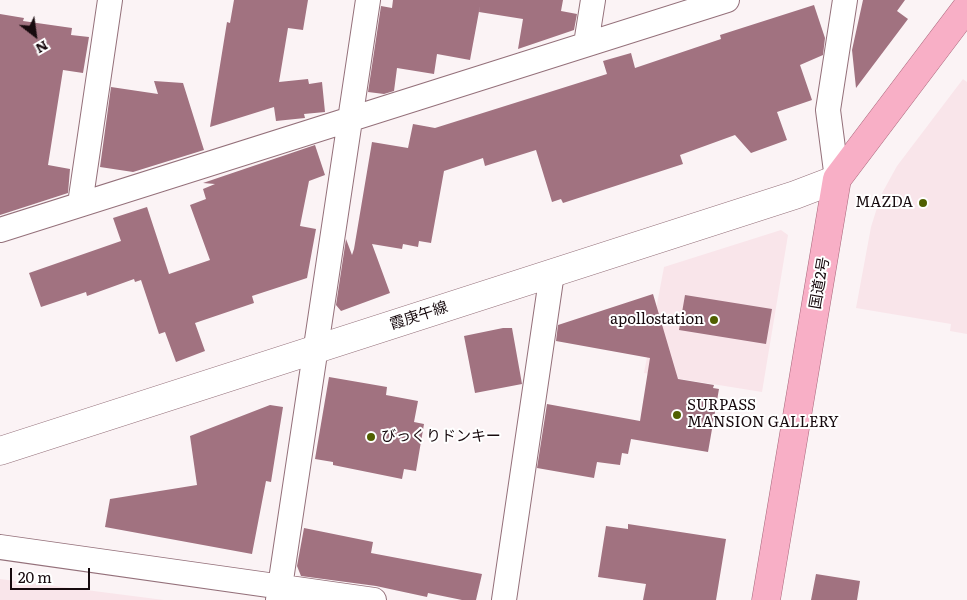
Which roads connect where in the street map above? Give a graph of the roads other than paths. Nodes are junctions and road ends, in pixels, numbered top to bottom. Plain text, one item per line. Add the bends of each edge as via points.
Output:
1 (110, 0) edge
2 (368, 0) edge
3 (593, 0) edge
4 (728, 0) edge
5 (845, 0) edge
6 (967, 7) edge
7 (586, 44) junction
8 (348, 121) junction
9 (837, 179) junction
10 (80, 204) junction
11 (0, 230) edge
12 (552, 273) junction
13 (314, 349) junction
14 (0, 451) edge
15 (0, 547) edge
16 (279, 594) edge
17 (374, 600) edge
18 (504, 600) edge
19 (766, 600) edge

1 - 10 street
2 - 8 street
3 - 7 street
4 - 7 street
5 - 9 street via 828,110
6 - 9 highway, 国道2号
7 - 8 street
8 - 10 street
8 - 13 street
9 - 12 street, 霞庚午線
9 - 19 highway, 国道2号
10 - 11 street
12 - 13 street, 霞庚午線
12 - 18 street
13 - 14 street, 霞庚午線
13 - 16 street
15 - 16 street
16 - 17 street

